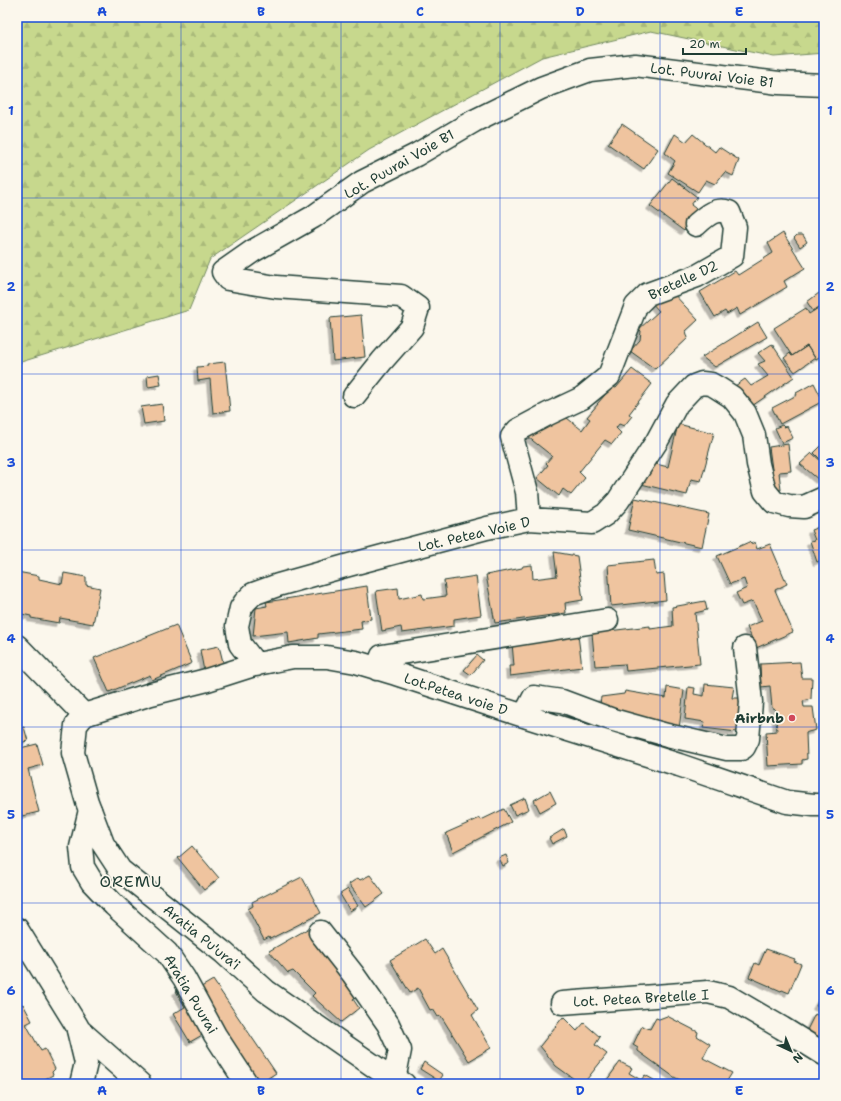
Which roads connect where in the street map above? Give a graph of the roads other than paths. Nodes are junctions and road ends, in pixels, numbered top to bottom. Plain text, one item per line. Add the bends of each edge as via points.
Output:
1 (824, 85) edge
2 (696, 225) dead end
3 (354, 396) dead end
4 (824, 498) edge
5 (528, 519) junction
6 (607, 620) dead end
7 (17, 646) edge
8 (745, 648) dead end
9 (256, 665) junction
10 (376, 669) junction
11 (84, 715) junction
12 (524, 716) junction
13 (824, 805) edge
14 (90, 810) junction
15 (17, 929) edge
16 (320, 932) dead end
17 (562, 1003) dead end
18 (78, 1029) junction
19 (824, 1054) edge
20 (399, 1082) edge
21 (80, 1084) edge
22 (140, 1084) edge
23 (247, 1084) edge

1 - 3 street, Lot. Puurai Voie B1 via 635,65 590,70 534,91 362,182 313,216 253,250 223,272 228,279 276,287 401,296 418,308 412,327
2 - 5 street, Bretelle D2 via 707,215 722,210 729,212 735,227 732,256 697,276 648,294 636,306 609,376 582,398 518,430 512,437 527,492
4 - 5 street, Lot. Petea Voie D via 804,507 774,502 765,491 754,435 745,413 732,397 711,384 702,383 694,386 677,404 657,441 606,514 592,523
5 - 9 street, Lot. Petea Voie D via 349,565 253,594 241,608 237,626 240,644
6 - 10 street via 382,656
7 - 11 street
8 - 12 street via 751,702 748,739 741,750 667,735 613,720 562,701 534,697
9 - 10 street, Lot.Petea voie D via 293,657 327,657 356,662
9 - 11 street, Lot.Petea voie D
10 - 12 street, Lot.Petea voie D
11 - 14 street, Aratia Pu'ura'i via 76,726 73,753
12 - 13 street, Lot.Petea voie D via 787,802
14 - 20 street, Aratia Pu'ura'i via 103,844 120,870 224,953 266,991
14 - 23 street, Aratia Puurai via 81,847 83,867 92,882 114,905 167,953
15 - 18 street
16 - 20 street via 388,1024 400,1050
17 - 19 street, Lot. Petea Bretelle I via 708,992 728,997
18 - 21 street via 86,1063
18 - 22 street

